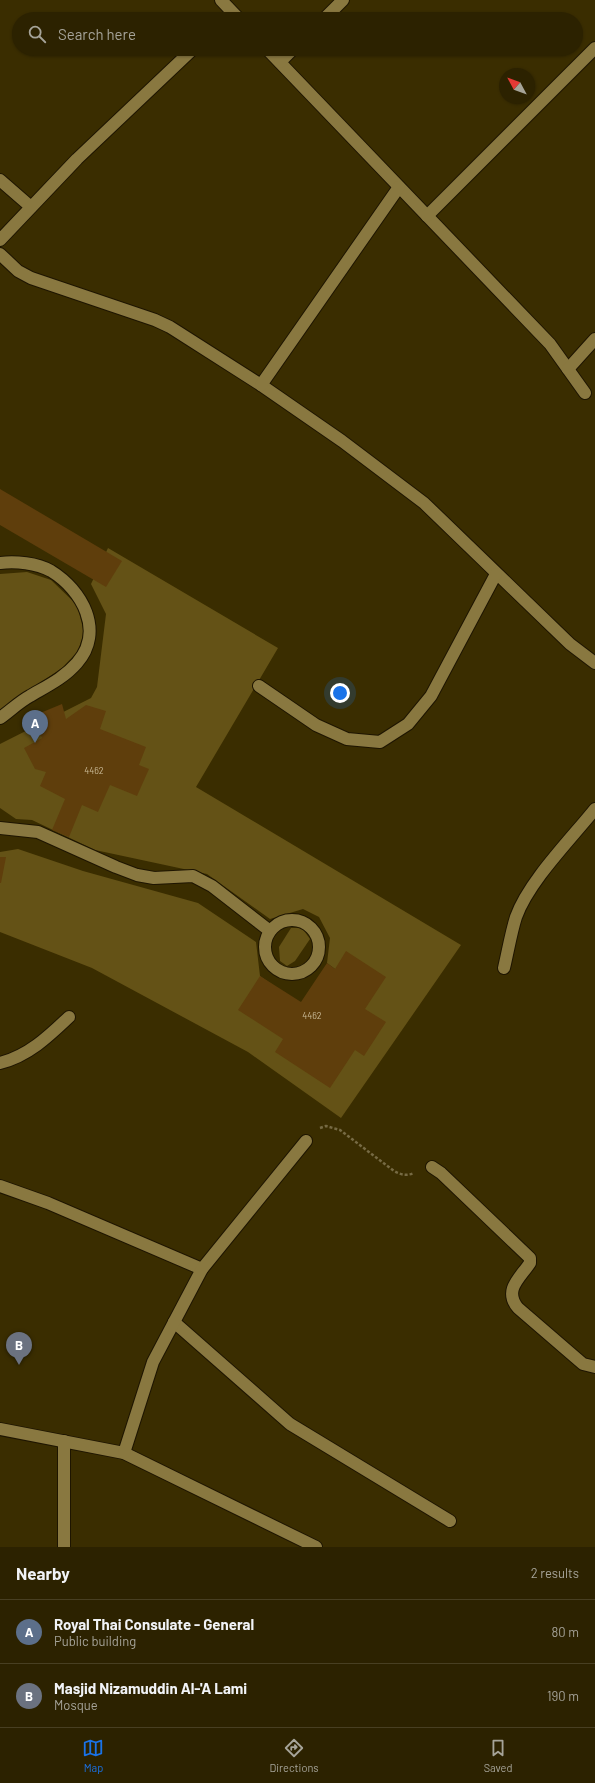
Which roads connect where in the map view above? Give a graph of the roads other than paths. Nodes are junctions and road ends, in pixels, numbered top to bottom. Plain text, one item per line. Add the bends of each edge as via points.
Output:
1 (221, 0) edge
2 (343, 0) edge
3 (229, 12) edge
4 (331, 12) edge
5 (595, 48) edge
6 (186, 56) edge
7 (274, 56) edge
8 (286, 56) edge
9 (280, 62) junction
10 (0, 180) edge
11 (399, 186) junction
12 (31, 207) junction
13 (427, 216) junction
14 (0, 240) edge
15 (0, 254) edge
16 (595, 339) edge
17 (568, 369) junction
18 (261, 385) junction
19 (585, 393) dead end
20 (0, 563) edge
21 (496, 574) junction
22 (595, 663) edge
23 (259, 686) dead end
24 (0, 718) edge
25 (595, 809) edge
26 (0, 828) edge
27 (270, 931) junction
28 (504, 968) dead end
29 (69, 1017) dead end
30 (0, 1063) edge
31 (306, 1141) road end
32 (432, 1167) road end
33 (0, 1186) edge
34 (202, 1269) junction
35 (174, 1322) junction
36 (595, 1367) edge
37 (0, 1429) edge
38 (64, 1441) junction
39 (124, 1452) junction
40 (450, 1521) dead end
41 (64, 1547) edge
42 (316, 1547) edge

1 - 3 street
2 - 4 street
5 - 13 street
6 - 12 street
7 - 9 street
8 - 9 street
9 - 11 street
10 - 12 street
11 - 13 street
11 - 18 street
12 - 14 street
13 - 17 street via 550,344
15 - 18 street via 18,271 31,278 170,327
16 - 17 street
17 - 19 street
18 - 21 street via 342,441 424,503
20 - 24 street via 31,564 50,570 65,581 81,600 90,621 88,642 78,662 60,679 28,697
21 - 22 street via 570,644
21 - 23 street via 431,696 408,724 380,742 346,739 316,725
25 - 28 street via 524,900 516,918
26 - 27 street via 38,832 137,875 154,878 193,876 212,886
27 - 27 street via 288,920 301,921 309,925 315,931 320,948 314,964 298,974 280,972 267,958 266,939
29 - 30 street via 42,1042 14,1060
31 - 34 street
32 - 36 street via 530,1258 530,1263 512,1288 513,1303 583,1364
33 - 34 street via 48,1203
34 - 35 street
35 - 39 street via 153,1362
35 - 40 street via 290,1424
37 - 38 street
38 - 39 street
38 - 41 street
39 - 42 street

